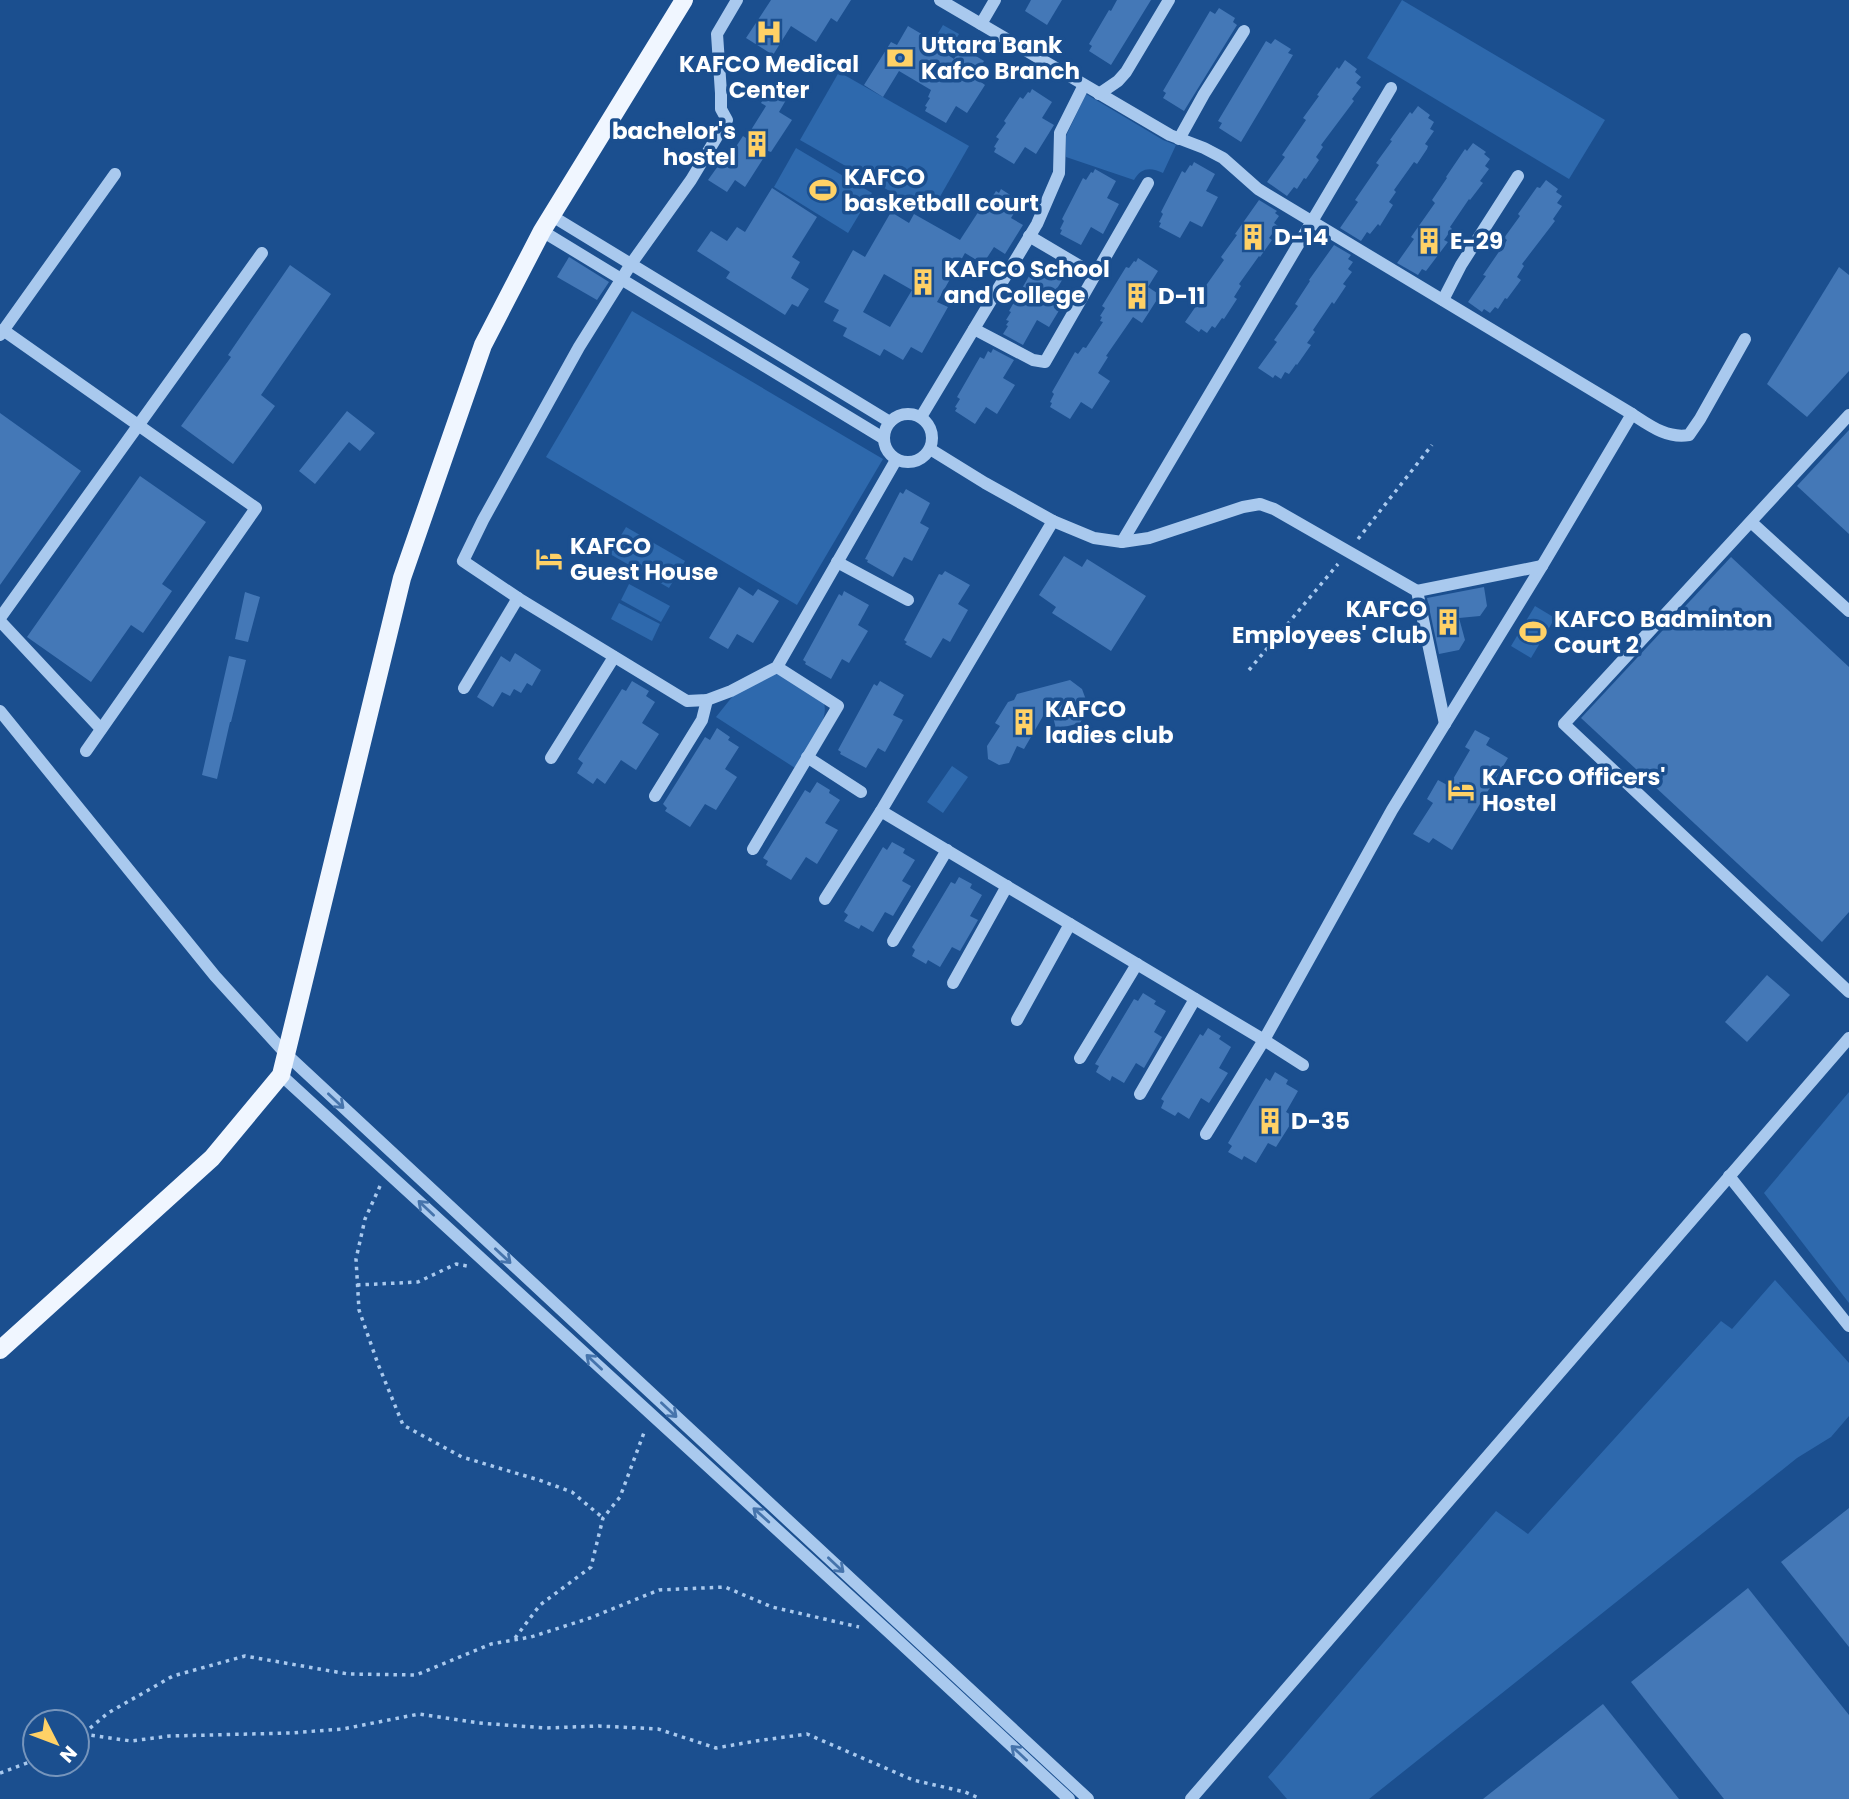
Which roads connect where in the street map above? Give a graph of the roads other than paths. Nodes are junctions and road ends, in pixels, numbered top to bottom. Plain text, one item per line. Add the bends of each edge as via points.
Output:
1 (684, 0) edge
2 (737, 0) edge
3 (940, 0) edge
4 (995, 0) edge
5 (1169, 0) edge
6 (981, 24) junction
7 (1244, 31) dead end
8 (1084, 85) junction
9 (1391, 88) dead end
10 (1099, 94) junction
11 (1179, 139) junction
12 (114, 174) dead end
13 (1518, 176) dead end
14 (1148, 183) dead end
15 (1312, 221) junction
16 (547, 223) junction
17 (1029, 236) junction
18 (262, 253) dead end
19 (631, 264) junction
20 (1095, 275) junction
21 (621, 279) junction
22 (1443, 300) junction
23 (974, 329) junction
24 (2, 333) edge
25 (1745, 340) dead end
26 (1632, 414) junction
27 (1849, 415) edge
28 (921, 417) junction
29 (890, 422) junction
30 (139, 426) junction
31 (883, 439) junction
32 (930, 449) junction
33 (896, 460) junction
34 (1053, 521) junction
35 (1751, 522) junction
36 (1122, 542) junction
37 (837, 562) junction
38 (1542, 566) junction
39 (1417, 591) junction
40 (518, 598) junction
41 (908, 600) dead end
42 (1849, 611) edge
43 (0, 619) edge
44 (614, 657) junction
45 (777, 667) junction
46 (464, 688) dead end
47 (707, 700) junction
48 (0, 711) edge
49 (1445, 724) junction
50 (101, 729) junction
51 (86, 751) dead end
52 (807, 757) junction
53 (551, 758) dead end
54 (861, 792) dead end
55 (655, 796) dead end
56 (881, 811) junction
57 (753, 849) dead end
58 (947, 850) junction
59 (1007, 886) junction
60 (825, 900) dead end
61 (1070, 924) junction
62 (893, 941) dead end
63 (1136, 964) junction
64 (953, 983) dead end
65 (1849, 992) edge
66 (1195, 999) junction
67 (1017, 1020) dead end
68 (1849, 1038) edge
69 (1264, 1040) junction
70 (286, 1054) junction
71 (1080, 1058) dead end
72 (1303, 1065) dead end
73 (281, 1075) junction
74 (1140, 1094) dead end
75 (1206, 1134) dead end
76 (1729, 1176) junction
77 (1849, 1326) edge
78 (0, 1350) edge
79 (1069, 1799) edge
80 (1087, 1799) edge
81 (1191, 1799) edge

1 - 16 main road
2 - 19 street via 717,34 721,109 727,120
3 - 6 street
4 - 6 street
5 - 10 street via 1126,72
6 - 8 street
7 - 11 street
8 - 10 street
8 - 17 street via 1060,134 1059,173
9 - 15 street
10 - 11 street
11 - 15 street via 1223,158 1258,189
12 - 24 street
13 - 22 street
14 - 20 street
15 - 22 street
15 - 36 street
16 - 19 street
16 - 21 street
16 - 70 main road via 483,345 402,578
17 - 20 street
17 - 23 street
18 - 30 street
19 - 21 street
19 - 29 street
20 - 23 street via 1045,362
21 - 31 street
21 - 40 street via 463,561
22 - 26 street
23 - 28 street
24 - 30 street
25 - 26 street via 1689,435 1665,433
26 - 38 street
27 - 35 street
28 - 29 street via 904,414
28 - 32 street via 931,432
29 - 31 street
30 - 43 street
30 - 50 street via 256,508
31 - 33 street
32 - 33 street via 911,463
32 - 34 street
33 - 37 street
34 - 36 street via 1094,538
34 - 56 street
35 - 42 street
35 - 65 street via 1564,724
36 - 39 street via 1260,505
37 - 41 street
37 - 45 street
38 - 39 street
38 - 49 street
39 - 49 street
40 - 44 street
40 - 46 street
43 - 50 street
44 - 47 street via 687,701
44 - 53 street
45 - 47 street
45 - 52 street via 838,706
47 - 55 street via 702,720
48 - 70 street via 215,976
49 - 69 street
50 - 51 street
52 - 54 street
52 - 57 street
56 - 58 street
56 - 60 street
58 - 59 street
58 - 62 street
59 - 61 street
59 - 64 street
61 - 63 street
61 - 67 street
63 - 66 street
63 - 71 street
66 - 69 street
66 - 74 street
68 - 76 street
69 - 72 street
69 - 75 street
70 - 73 main road
70 -> 80 street
73 - 78 main road via 212,1158
79 -> 73 street
76 - 77 street
76 - 81 street

